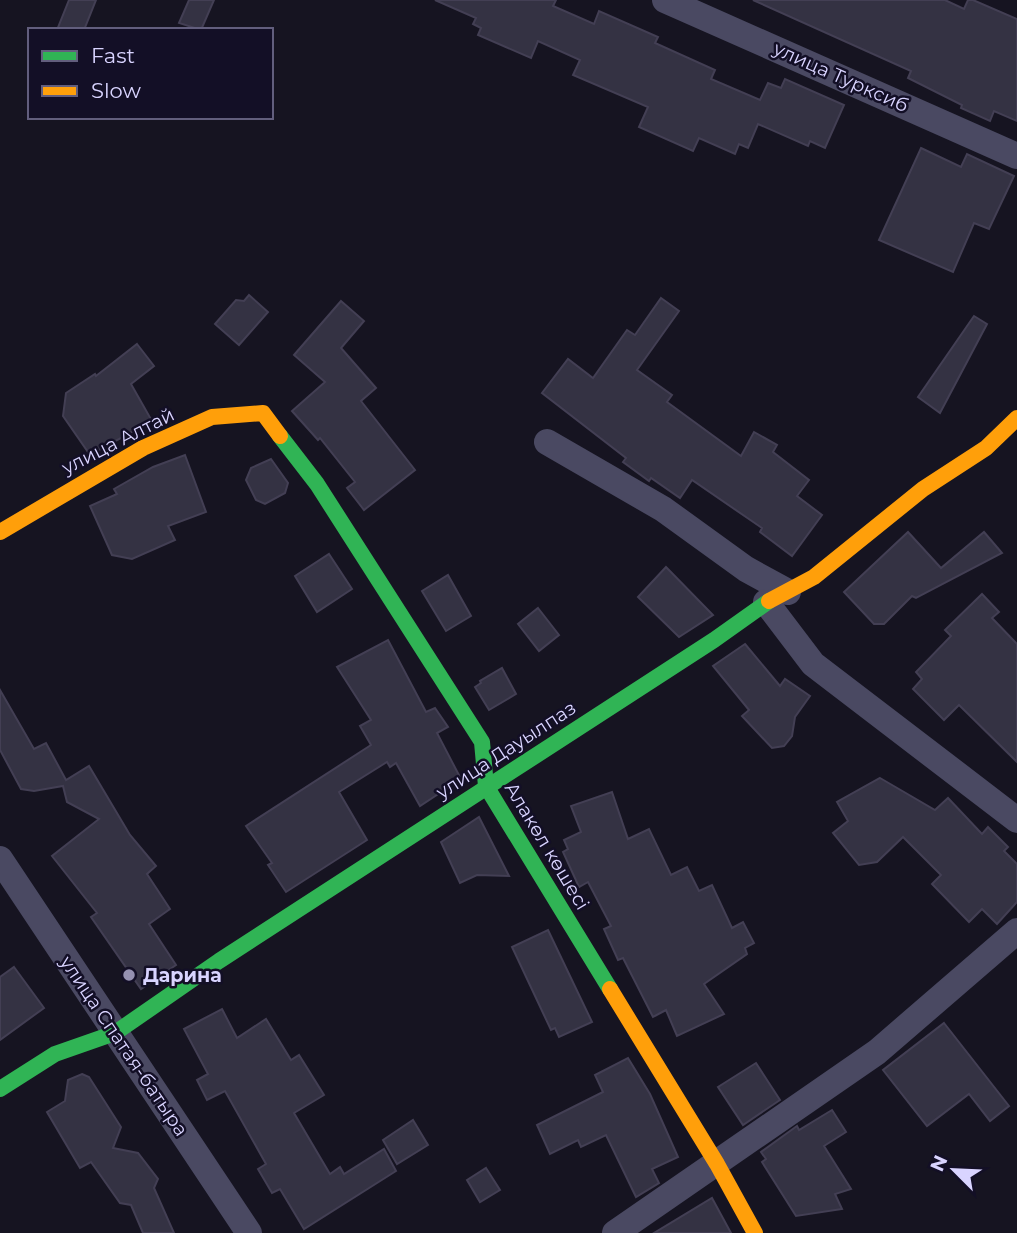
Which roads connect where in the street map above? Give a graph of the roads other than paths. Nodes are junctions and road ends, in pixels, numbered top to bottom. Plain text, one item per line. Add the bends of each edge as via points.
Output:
1 (665, 0) edge
2 (1017, 156) edge
3 (263, 413) joint
4 (1017, 418) edge
5 (547, 442) dead end
6 (0, 532) edge
7 (777, 597) junction
8 (486, 786) junction
9 (1017, 820) edge
10 (0, 859) edge
11 (1017, 931) edge
12 (114, 1033) junction
13 (0, 1089) edge
14 (717, 1164) junction
15 (249, 1233) edge
16 (615, 1233) edge
17 (755, 1233) edge

1 - 2 street, улица Турксиб
3 - 6 street, улица Алтай via 212,417 155,443
3 - 8 street, Алакөл көшесі via 317,484 482,742
4 - 7 street, улица Дауылпаз via 986,448 923,489 814,577
5 - 7 street via 663,509
7 - 8 street, улица Дауылпаз
7 - 9 street via 813,664
8 - 12 street, улица Дауылпаз
8 - 14 street, Алакөл көшесі
10 - 12 street, улица Спатая-батыра
11 - 14 street via 877,1052
12 - 13 street, улица Дауылпаз via 55,1054
12 - 15 street, улица Спатая-батыра
14 - 16 street
14 - 17 street, Алакөл көшесі

